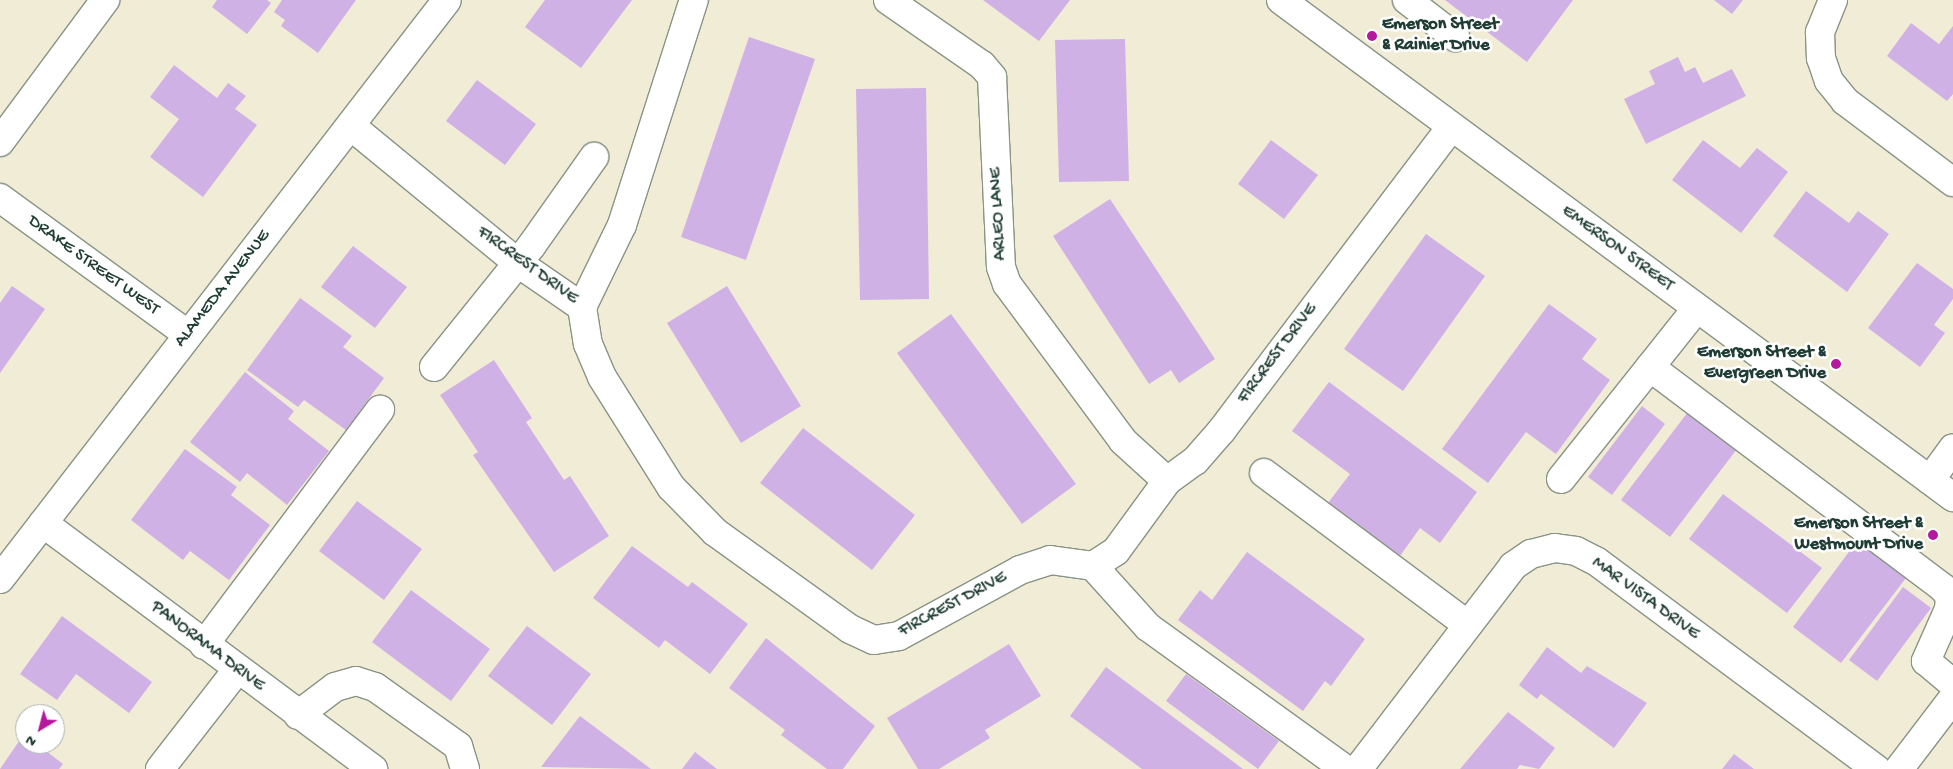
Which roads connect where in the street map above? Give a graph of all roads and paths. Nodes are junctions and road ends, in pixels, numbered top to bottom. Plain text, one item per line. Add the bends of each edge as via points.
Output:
1 (105, 0) edge
2 (447, 0) edge
3 (694, 0) edge
4 (888, 0) edge
5 (1407, 0) edge
6 (1833, 0) edge
7 (1284, 1) edge
8 (1454, 37) dead end
9 (351, 126) junction
10 (1450, 127) junction
11 (0, 142) edge
12 (594, 158) dead end
13 (1953, 182) edge
14 (0, 198) edge
15 (518, 263) junction
16 (582, 307) junction
17 (1697, 308) junction
18 (187, 334) junction
19 (434, 367) dead end
20 (1650, 367) junction
21 (380, 410) dead end
22 (1953, 448) edge
23 (1264, 474) dead end
24 (1561, 479) dead end
25 (1930, 480) junction
26 (1167, 481) junction
27 (1953, 497) edge
28 (43, 523) junction
29 (1093, 566) junction
30 (0, 579) edge
31 (1468, 625) junction
32 (204, 645) junction
33 (237, 670) junction
34 (1953, 684) edge
35 (1953, 698) edge
36 (298, 714) junction
37 (160, 769) edge
38 (372, 769) edge
39 (465, 769) edge
40 (1345, 769) edge
41 (1358, 769) edge
42 (1876, 769) edge
43 (1899, 769) edge

1 - 11 street
2 - 9 street, ALAMEDA AVENUE
3 - 16 street via 622,225
4 - 26 street, ARLEO LANE via 982,65 992,77 1001,267 1007,284 1123,441
5 - 8 street
6 - 13 street via 1820,32 1821,58 1829,82 1845,101
7 - 10 street, EMERSON STREET
9 - 15 street, FIRCREST DRIVE
9 - 18 street, ALAMEDA AVENUE
10 - 17 street, EMERSON STREET
10 - 26 street, FIRCREST DRIVE via 1222,430 1195,461
12 - 15 street
14 - 18 street, DRAKE STREET WEST
15 - 16 street, FIRCREST DRIVE
15 - 19 street
16 - 29 street, FIRCREST DRIVE via 588,344 602,376 671,487 715,532 850,629 874,640 899,636 1020,570 1050,560
17 - 20 street
17 - 25 street, EMERSON STREET
18 - 28 street, ALAMEDA AVENUE
20 - 24 street
20 - 34 street via 1943,588 1950,596 1949,610 1926,661
21 - 32 street
22 - 25 street
23 - 31 street
25 - 27 street, EMERSON STREET
26 - 29 street, FIRCREST DRIVE via 1116,551
28 - 30 street, ALAMEDA AVENUE
28 - 32 street, PANORAMA DRIVE
29 - 40 street via 1148,627
31 - 41 street, MAR VISTA DRIVE
31 - 42 street, MAR VISTA DRIVE via 1513,566 1532,554 1555,548 1576,551 1596,561
32 - 33 street, PANORAMA DRIVE
33 - 36 street, PANORAMA DRIVE
33 - 37 street
35 - 43 street
36 - 38 street, PANORAMA DRIVE
36 - 39 street via 335,688 356,681 375,687 458,746

